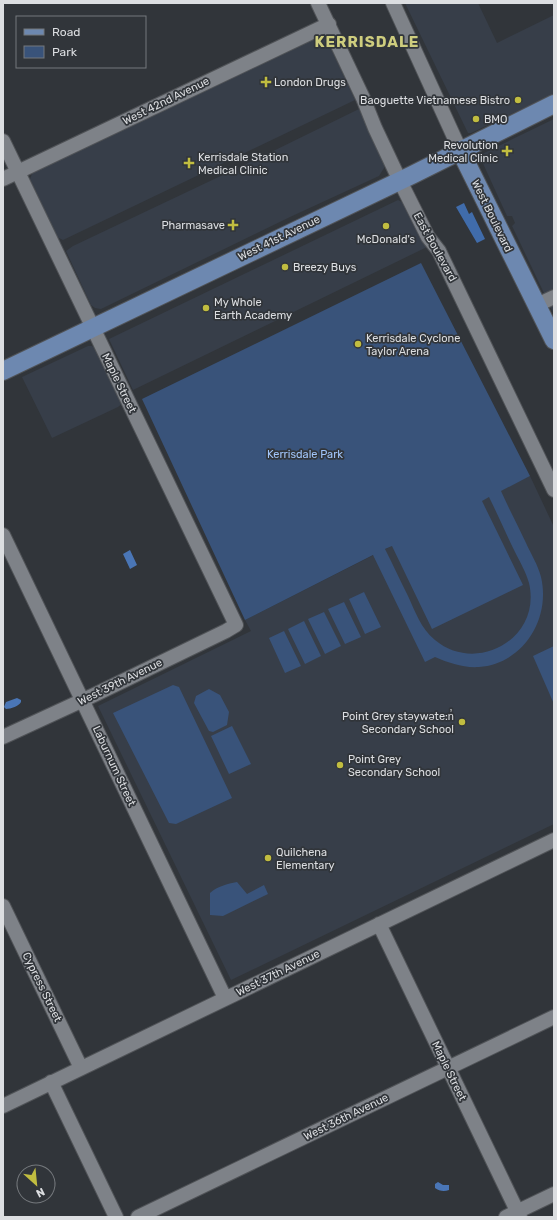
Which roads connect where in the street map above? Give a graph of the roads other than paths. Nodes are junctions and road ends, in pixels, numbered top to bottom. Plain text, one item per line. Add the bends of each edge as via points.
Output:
1 (318, 3) edge
2 (393, 3) edge
3 (329, 24) junction
4 (554, 104) edge
5 (3, 141) edge
6 (460, 150) junction
7 (18, 172) junction
8 (3, 179) edge
9 (400, 181) junction
10 (554, 297) edge
11 (537, 305) junction
12 (93, 328) junction
13 (554, 340) edge
14 (3, 371) edge
15 (554, 490) edge
16 (3, 534) edge
17 (236, 625) joint
18 (83, 700) junction
19 (3, 737) edge
20 (554, 840) edge
21 (3, 906) edge
22 (379, 924) junction
23 (225, 998) junction
24 (554, 1017) edge
25 (81, 1068) junction
26 (448, 1068) junction
27 (51, 1082) junction
28 (3, 1106) edge
29 (554, 1194) edge
30 (515, 1215) edge
31 (116, 1217) edge
32 (138, 1217) edge

1 - 3 street, East Boulevard
2 - 6 street, West Boulevard
3 - 7 street, West 42nd Avenue
3 - 9 street, East Boulevard
4 - 6 main road, West 41st Avenue
5 - 7 street, Maple Street
6 - 9 main road, West 41st Avenue
6 - 11 main road, West Boulevard
7 - 8 street, West 42nd Avenue
7 - 12 street, Maple Street
9 - 12 main road, West 41st Avenue
9 - 15 street, East Boulevard via 428,237 439,251
10 - 11 street
11 - 13 main road, West Boulevard
12 - 14 main road, West 41st Avenue
12 - 17 street, Maple Street
16 - 18 street, Laburnum Street
17 - 18 street, West 39th Avenue
18 - 19 street, West 39th Avenue
18 - 23 street, Laburnum Street
20 - 22 street, West 37th Avenue
21 - 25 street, Cypress Street
22 - 23 street, West 37th Avenue
22 - 26 street, Maple Street
23 - 25 street, West 37th Avenue
24 - 26 street, West 36th Avenue
25 - 27 street, West 37th Avenue
26 - 30 street, Maple Street
26 - 32 street, West 36th Avenue
27 - 28 street, West 37th Avenue
27 - 31 street
29 - 30 street

